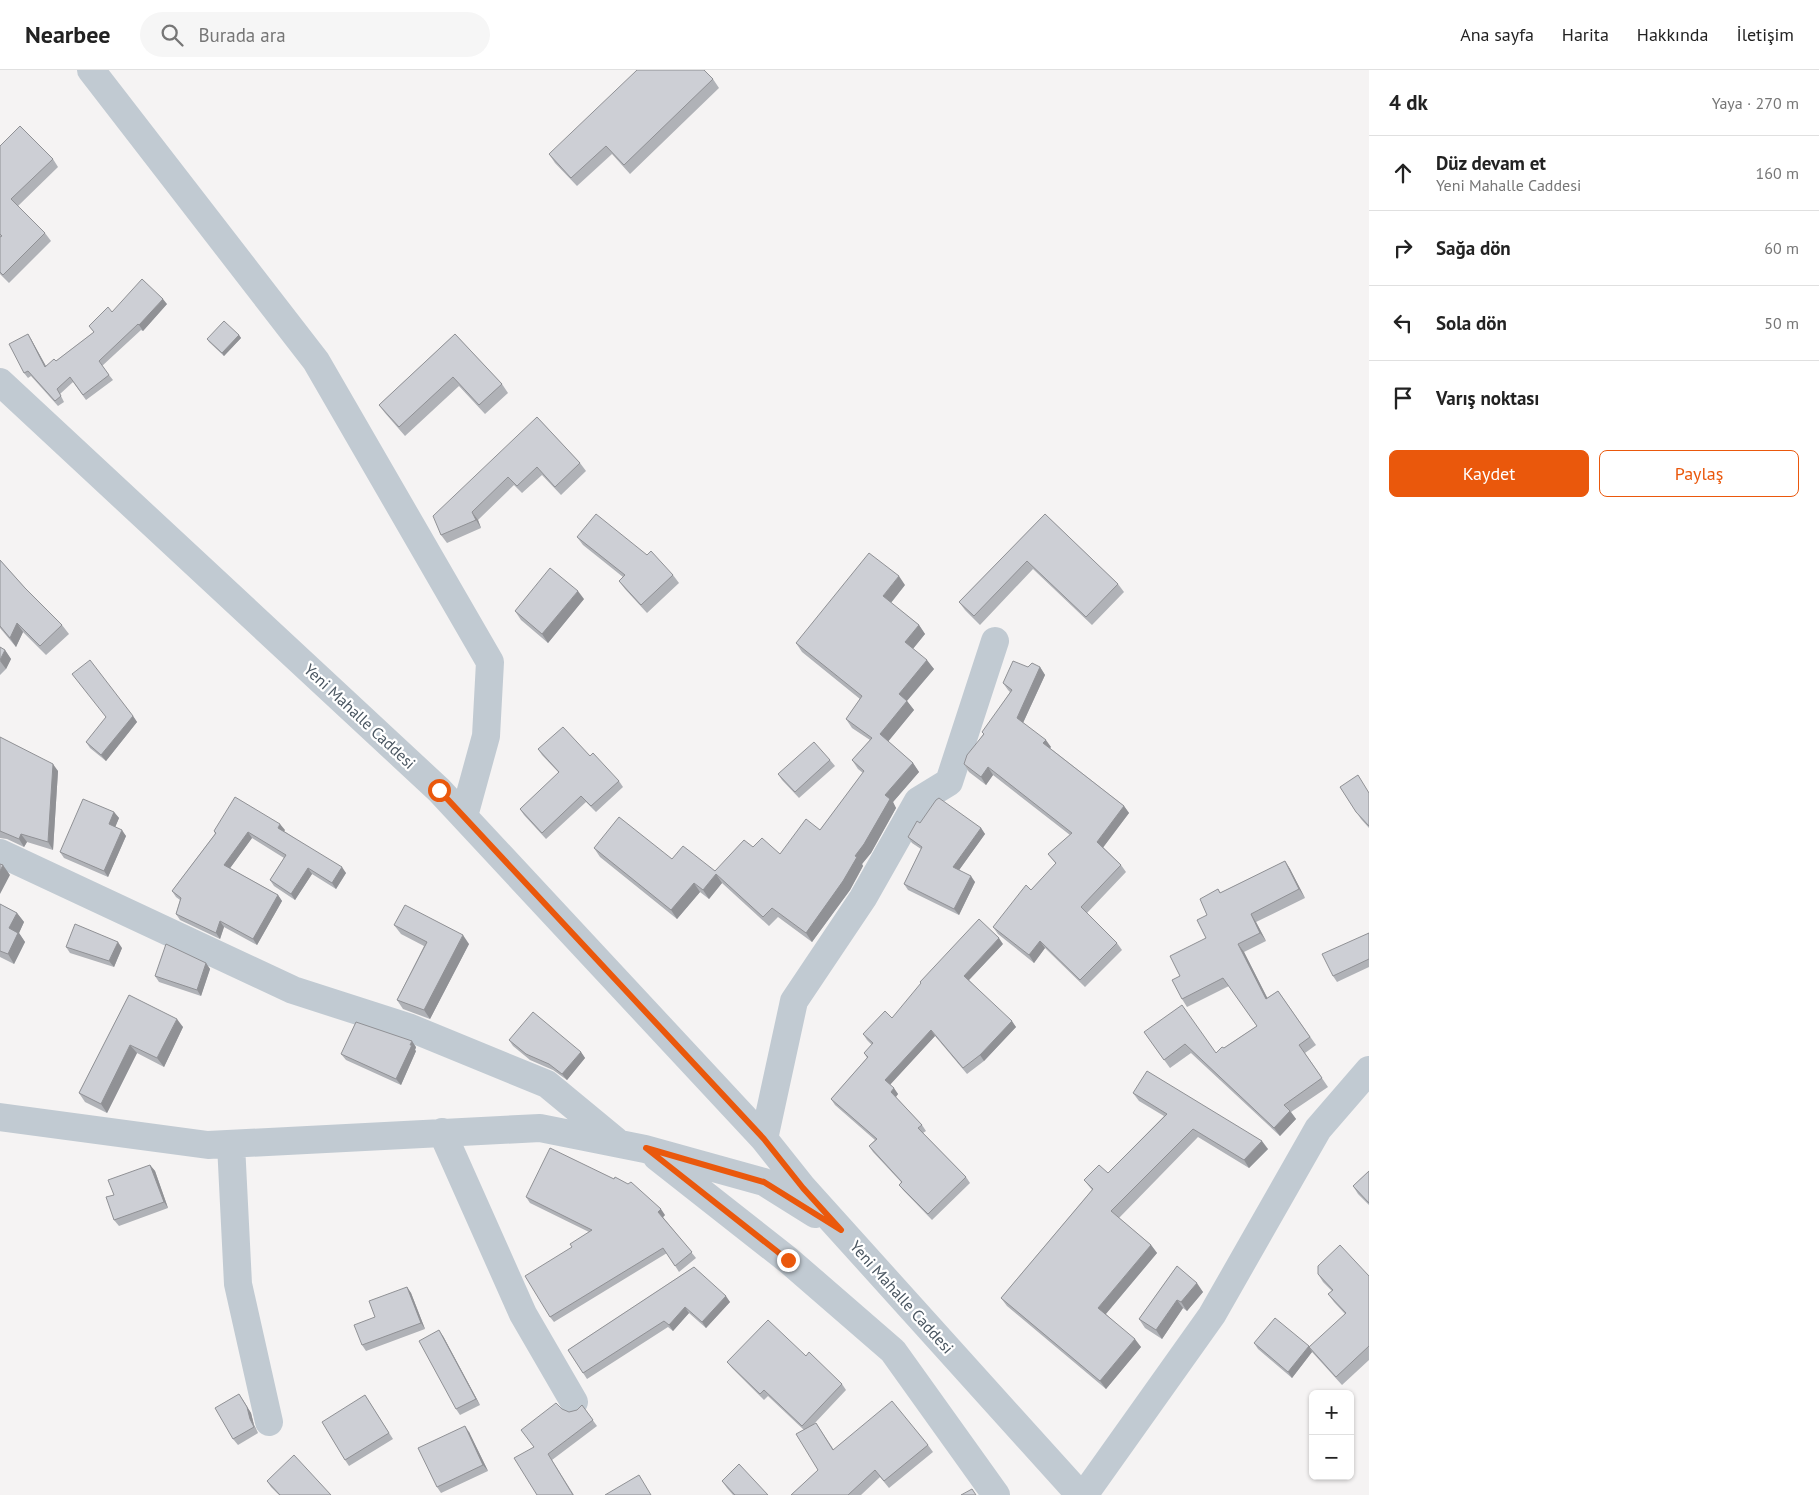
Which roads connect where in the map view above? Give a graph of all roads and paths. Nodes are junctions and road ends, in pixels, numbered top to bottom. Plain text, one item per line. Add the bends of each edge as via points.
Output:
1 (91, 70) edge
2 (0, 382) edge
3 (995, 641) dead end
4 (464, 816) junction
5 (0, 853) edge
6 (1369, 1070) edge
7 (0, 1117) edge
8 (442, 1132) junction
9 (764, 1139) junction
10 (618, 1143) junction
11 (231, 1144) junction
12 (646, 1148) junction
13 (841, 1230) junction
14 (574, 1402) dead end
15 (269, 1422) dead end
16 (996, 1495) edge
17 (1080, 1495) edge
18 (1084, 1495) edge

1 - 4 street via 316,361 490,662 486,736
2 - 4 street, Yeni Mahalle Caddesi
3 - 9 street via 949,782 918,801 863,898 794,1001
4 - 9 street, Yeni Mahalle Caddesi
5 - 10 street via 292,990 408,1027 547,1084
6 - 18 street via 1318,1129 1212,1315
7 - 11 street via 208,1145
8 - 10 street via 540,1128
8 - 11 street
8 - 14 street via 523,1314
9 - 13 street, Yeni Mahalle Caddesi
10 - 12 street
11 - 15 street via 238,1284
12 - 13 street via 764,1182
12 - 16 street via 788,1260 893,1351
13 - 17 street, Yeni Mahalle Caddesi

